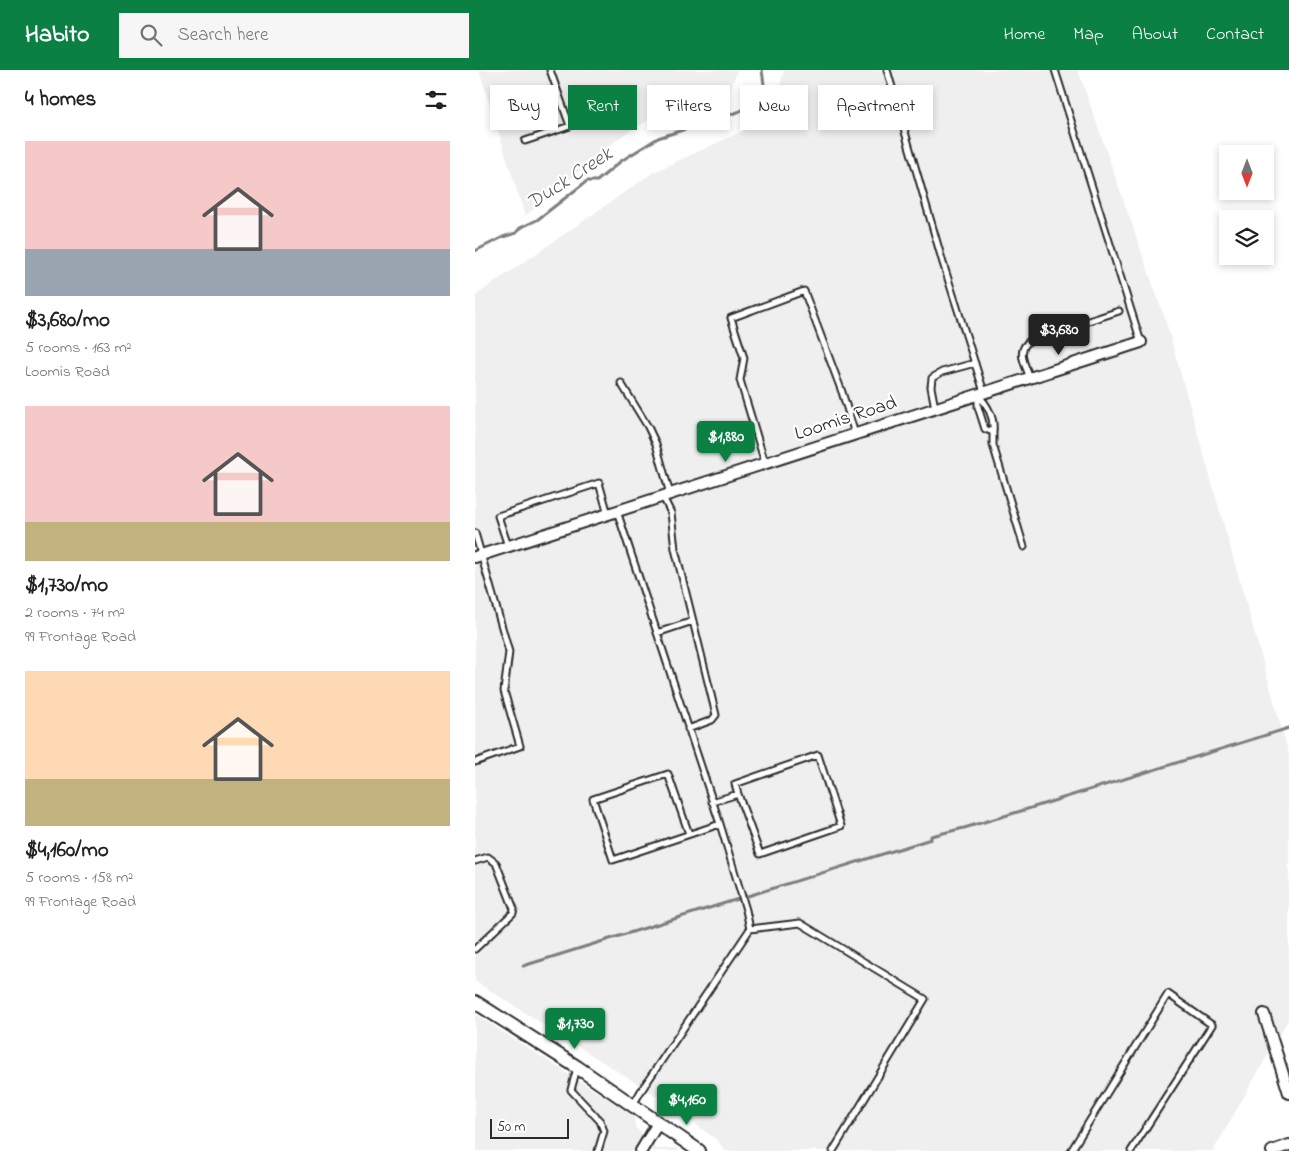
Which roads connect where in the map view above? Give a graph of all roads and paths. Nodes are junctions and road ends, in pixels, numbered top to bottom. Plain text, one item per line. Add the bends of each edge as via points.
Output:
1 (551, 70) edge
2 (887, 70) edge
3 (1055, 70) edge
4 (525, 141) dead end
5 (1119, 311) dead end
6 (1141, 342) joint
7 (975, 363) junction
8 (1030, 378) junction
9 (621, 384) dead end
10 (981, 394) junction
11 (935, 408) junction
12 (993, 432) junction
13 (855, 434) junction
14 (765, 464) junction
15 (666, 495) junction
16 (613, 512) junction
17 (475, 533) edge
18 (508, 546) junction
19 (1025, 547) dead end
20 (479, 556) edge
21 (693, 621) junction
22 (657, 633) junction
23 (689, 728) junction
24 (475, 762) edge
25 (738, 794) junction
26 (713, 802) junction
27 (720, 824) junction
28 (689, 834) junction
29 (475, 861) edge
30 (751, 929) junction
31 (475, 949) edge
32 (475, 1002) edge
33 (1264, 1014) dead end
34 (577, 1067) junction
35 (1289, 1093) edge
36 (633, 1106) junction
37 (658, 1123) junction
38 (1289, 1145) edge
39 (598, 1151) edge
40 (641, 1151) edge
41 (699, 1151) edge
42 (833, 1151) edge
43 (1071, 1151) edge
44 (1131, 1151) edge
45 (1272, 1151) edge

1 - 4 lane via 569,126
2 - 7 lane
3 - 6 lane
5 - 8 lane via 1025,344 1021,354
6 - 8 street, Loomis Road
7 - 10 lane
7 - 11 lane via 931,378
8 - 10 street, Loomis Road
9 - 15 lane via 656,444
10 - 11 street, Loomis Road
10 - 12 lane via 994,426
10 - 12 lane via 978,407 985,429
11 - 13 street, Loomis Road
12 - 19 lane via 993,446
13 - 14 street, Loomis Road
13 - 14 lane via 804,290 731,318 744,358 740,380
14 - 15 street, Loomis Road
15 - 16 street, Loomis Road
15 - 21 lane via 675,549
16 - 18 street, Loomis Road
16 - 18 lane via 599,483 498,516
16 - 22 lane
17 - 20 lane
18 - 20 street, Loomis Road
20 - 24 lane via 509,652 503,691 520,746
21 - 22 lane
21 - 23 lane via 716,715 712,720
22 - 23 lane
23 - 26 lane
25 - 25 lane via 760,854 841,826 818,755 735,784
25 - 26 lane
26 - 27 lane
27 - 28 lane
27 - 30 lane
28 - 28 lane via 613,860 593,799 668,774
29 - 31 lane via 488,857 496,863 514,908 513,913
30 - 36 lane
30 - 42 lane via 799,922 925,999
32 - 34 street
33 - 35 street
34 - 36 street
34 - 39 lane via 571,1090 600,1121 604,1131
36 - 37 street
37 - 40 street
37 - 41 street
38 - 45 street
43 - 44 lane via 1168,994 1211,1025

